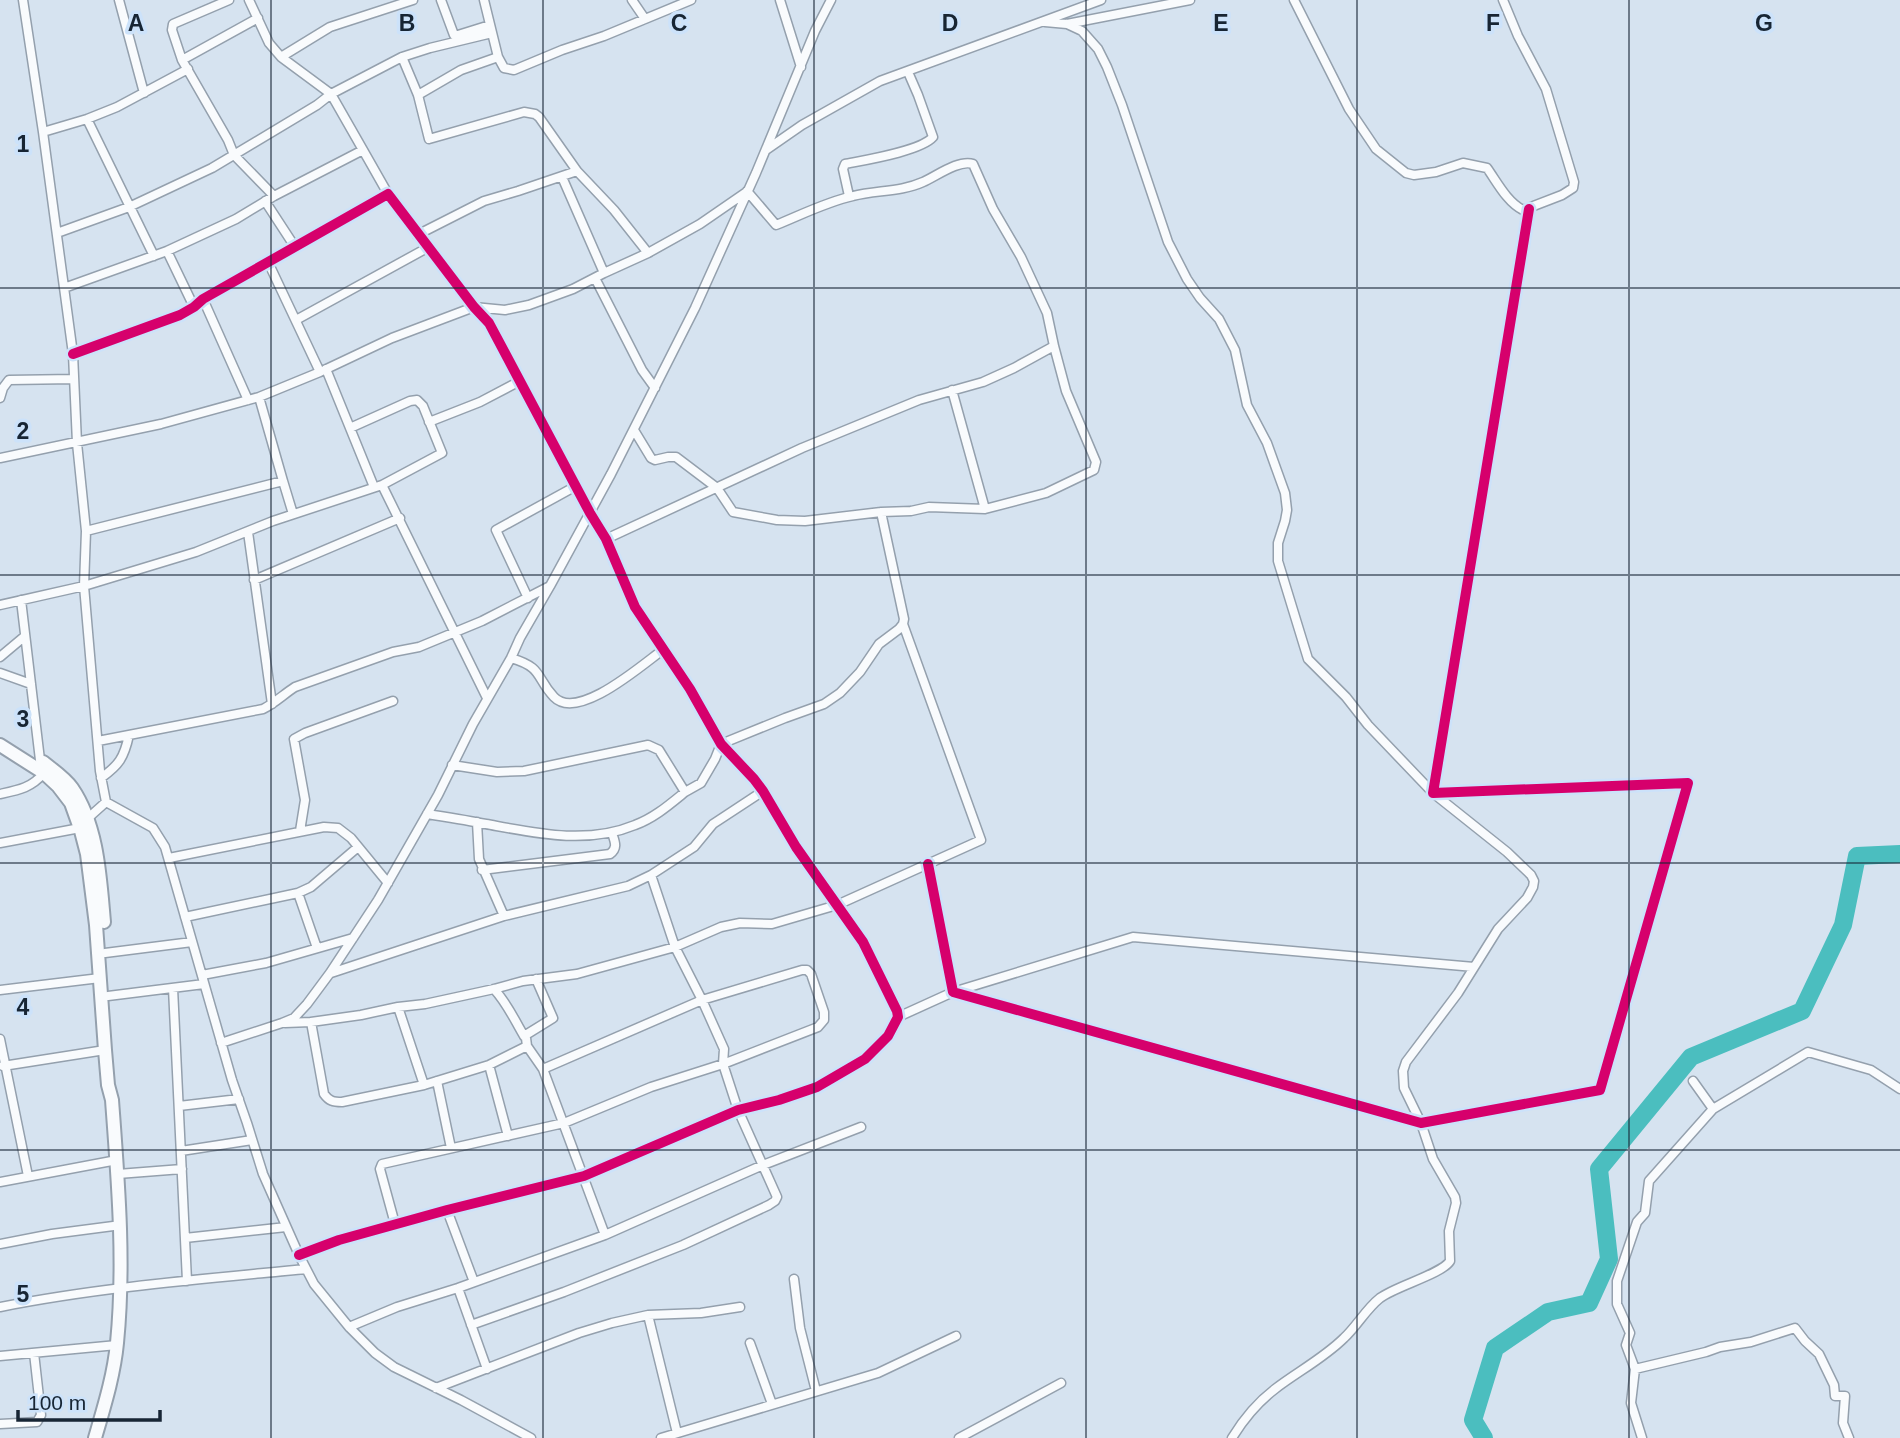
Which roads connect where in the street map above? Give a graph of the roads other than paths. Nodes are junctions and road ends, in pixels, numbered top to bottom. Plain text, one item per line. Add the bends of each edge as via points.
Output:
1 (23, 0) edge
2 (119, 0) edge
3 (229, 0) edge
4 (249, 0) edge
5 (413, 0) edge
6 (440, 0) edge
7 (484, 0) edge
8 (632, 0) edge
9 (691, 0) edge
10 (780, 0) edge
11 (831, 0) edge
12 (1101, 0) edge
13 (1190, 0) edge
14 (1294, 0) edge
15 (1503, 0) edge
16 (258, 18) junction
17 (645, 19) junction
18 (1041, 21) junction
19 (1067, 24) junction
20 (491, 29) junction
21 (281, 57) junction
22 (402, 57) junction
23 (498, 57) junction
24 (182, 60) junction
25 (801, 67) junction
26 (188, 69) junction
27 (908, 72) junction
28 (144, 93) junction
29 (331, 94) junction
30 (418, 95) junction
31 (88, 119) junction
32 (43, 132) junction
33 (363, 150) junction
34 (766, 150) junction
35 (234, 155) junction
36 (577, 171) junction
37 (562, 177) junction
38 (747, 191) junction
39 (388, 194) junction
40 (274, 196) junction
41 (849, 196) junction
42 (265, 201) junction
43 (129, 207) junction
44 (1529, 209) junction
45 (57, 233) junction
46 (417, 234) junction
47 (295, 247) junction
48 (428, 248) junction
49 (167, 251) junction
50 (648, 253) junction
51 (154, 256) junction
52 (268, 262) junction
53 (604, 273) junction
54 (595, 278) junction
55 (64, 288) junction
56 (203, 299) junction
57 (194, 307) junction
58 (474, 307) junction
59 (296, 320) junction
60 (1054, 346) junction
61 (73, 354) junction
62 (323, 370) junction
63 (74, 379) junction
64 (520, 381) junction
65 (654, 388) junction
66 (952, 390) junction
67 (258, 397) junction
68 (0, 398) edge
69 (248, 400) junction
70 (429, 422) junction
71 (350, 428) junction
72 (634, 430) junction
73 (77, 443) junction
74 (0, 458) edge
75 (283, 481) junction
76 (378, 486) junction
77 (576, 486) junction
78 (717, 488) junction
79 (985, 509) junction
80 (881, 512) junction
81 (590, 513) junction
82 (293, 514) junction
83 (400, 518) junction
84 (86, 531) junction
85 (247, 532) junction
86 (606, 539) junction
87 (254, 580) junction
88 (84, 586) junction
89 (551, 586) junction
90 (528, 597) junction
91 (21, 600) junction
92 (0, 605) edge
93 (903, 624) junction
94 (455, 632) junction
95 (25, 636) junction
96 (664, 649) junction
97 (0, 657) edge
98 (511, 658) junction
99 (0, 673) edge
100 (31, 684) junction
101 (487, 698) junction
102 (393, 701) dead end
103 (272, 705) junction
104 (129, 735) junction
105 (0, 739) edge
106 (98, 741) junction
107 (721, 744) junction
108 (0, 745) edge
109 (452, 765) junction
110 (42, 767) junction
111 (101, 778) junction
112 (763, 791) junction
113 (685, 792) junction
114 (1433, 793) junction
115 (0, 794) edge
116 (106, 802) junction
117 (427, 814) junction
118 (477, 822) junction
119 (83, 824) junction
120 (300, 831) junction
121 (612, 833) junction
122 (0, 843) edge
123 (358, 847) junction
124 (169, 858) junction
125 (928, 864) junction
126 (482, 870) junction
127 (651, 875) junction
128 (388, 883) junction
129 (298, 893) junction
130 (837, 905) junction
131 (503, 916) junction
132 (185, 917) junction
133 (353, 938) junction
134 (192, 942) junction
135 (675, 947) junction
136 (317, 948) junction
137 (105, 953) junction
138 (1474, 967) junction
139 (330, 973) junction
140 (100, 978) junction
141 (203, 979) junction
142 (536, 979) junction
143 (173, 988) junction
144 (494, 989) junction
145 (0, 990) edge
146 (953, 992) junction
147 (108, 996) junction
148 (702, 1000) junction
149 (398, 1007) junction
150 (898, 1017) junction
151 (282, 1023) junction
152 (311, 1023) junction
153 (524, 1036) junction
154 (0, 1039) edge
155 (221, 1043) junction
156 (527, 1046) junction
157 (105, 1050) junction
158 (723, 1064) junction
159 (489, 1065) junction
160 (3, 1066) edge
161 (543, 1069) junction
162 (437, 1081) junction
163 (1693, 1081) dead end
164 (424, 1085) junction
165 (1900, 1089) edge
166 (112, 1100) junction
167 (239, 1100) junction
168 (178, 1106) junction
169 (1713, 1109) junction
170 (738, 1110) junction
171 (564, 1123) junction
172 (1421, 1123) junction
173 (861, 1127) dead end
174 (508, 1136) junction
175 (252, 1140) junction
176 (451, 1148) junction
177 (181, 1151) junction
178 (117, 1160) junction
179 (763, 1166) junction
180 (182, 1169) junction
181 (118, 1174) junction
182 (28, 1176) junction
183 (584, 1176) junction
184 (0, 1182) edge
185 (447, 1210) junction
186 (395, 1224) junction
187 (121, 1225) junction
188 (286, 1227) junction
189 (605, 1235) junction
190 (185, 1238) junction
191 (0, 1244) edge
192 (299, 1255) junction
193 (306, 1269) junction
194 (794, 1279) dead end
195 (187, 1281) junction
196 (474, 1282) junction
197 (120, 1288) junction
198 (458, 1288) junction
199 (0, 1307) edge
200 (740, 1307) dead end
201 (648, 1315) junction
202 (471, 1325) junction
203 (349, 1327) junction
204 (956, 1336) dead end
205 (750, 1343) dead end
206 (117, 1345) junction
207 (34, 1353) junction
208 (0, 1356) edge
209 (487, 1369) junction
210 (1635, 1369) junction
211 (1061, 1383) dead end
212 (436, 1388) junction
213 (816, 1391) junction
214 (772, 1404) junction
215 (0, 1424) edge
216 (677, 1433) junction
217 (95, 1438) edge
218 (531, 1438) edge
219 (661, 1438) edge
220 (959, 1438) edge
221 (1232, 1438) edge
222 (1643, 1438) edge
223 (1849, 1438) edge

1 - 32 street
2 - 28 street
3 - 24 street via 173,24
4 - 16 street
5 - 21 street via 330,27
6 - 20 street via 454,35
7 - 20 street
8 - 17 street
9 - 17 street
10 - 25 street
11 - 25 street
12 - 18 street
13 - 19 street
14 - 44 street via 1349,109 1376,149 1414,175 1463,163 1487,168 1518,208
15 - 44 street via 1546,89 1574,183 1562,195
16 - 21 street
16 - 24 street
17 - 23 street via 514,70 503,68
18 - 19 street
18 - 27 street
19 - 114 street via 1082,31 1098,49 1168,242 1235,350 1247,405 1286,493 1278,561 1308,659
20 - 22 street
20 - 23 street
21 - 29 street
22 - 29 street
22 - 30 street
23 - 30 street via 461,70
24 - 26 street
25 - 34 street
26 - 28 street
26 - 35 street
27 - 34 street via 880,81
27 - 41 street via 933,137 896,153 845,164
28 - 31 street
29 - 33 street
29 - 35 street
30 - 36 street via 429,139 524,112 539,117
31 - 32 street
31 - 43 street
32 - 45 street
33 - 39 street
33 - 40 street
34 - 38 street
35 - 40 street
35 - 43 street
36 - 37 street
36 - 50 street
37 - 46 street via 484,201
37 - 53 street
38 - 41 street via 776,225
38 - 50 street
38 - 65 street
39 - 46 street
39 - 47 street
40 - 42 street
41 - 60 street via 903,189 957,165 973,164 1047,313
42 - 47 street
42 - 49 street
43 - 45 street
43 - 51 street
44 - 114 street
45 - 55 street
46 - 48 street
47 - 52 street
48 - 58 street
48 - 59 street
49 - 51 street
49 - 57 street
50 - 53 street
51 - 55 street
52 - 56 street
52 - 59 street
53 - 54 street
54 - 58 street via 529,305 505,310
54 - 65 street
55 - 61 street
56 - 57 street
56 - 69 street
57 - 61 street
58 - 62 street
58 - 64 street via 489,323
59 - 62 street
60 - 66 street via 983,382
60 - 79 street via 1066,391 1096,466 1046,494
61 - 63 street
62 - 67 street
62 - 71 street
63 - 68 street via 9,380
63 - 73 street
64 - 70 street
64 - 77 street
65 - 72 street
66 - 78 street via 802,448
66 - 79 street
67 - 69 street
67 - 75 street
69 - 73 street
70 - 71 street via 423,406 410,401
70 - 76 street via 442,453
71 - 76 street
72 - 78 street via 651,458 676,457
72 - 81 street
73 - 74 street
73 - 84 street
75 - 82 street
75 - 84 street
76 - 82 street
76 - 83 street
77 - 81 street
77 - 90 street via 496,530
78 - 80 street via 733,512 758,518 805,521
78 - 86 street
79 - 80 street via 929,507
80 - 93 street
81 - 86 street
81 - 89 street
82 - 85 street
83 - 87 street
83 - 94 street
84 - 88 street
85 - 87 street
85 - 88 street
86 - 96 street via 635,607
87 - 103 street
88 - 91 street
88 - 106 street
89 - 90 street
89 - 98 street
90 - 94 street
91 - 92 street
91 - 95 street
93 - 107 street via 879,644 860,672 832,699
93 - 125 street via 981,840
94 - 101 street
94 - 103 street via 295,687
95 - 97 street
95 - 100 street
96 - 98 street via 602,694 566,704 556,699 535,668
96 - 107 street
98 - 101 street
99 - 100 street
100 - 110 street
101 - 109 street
102 - 120 street via 294,739 305,800
103 - 104 street
104 - 106 street
104 - 111 street via 117,766
105 - 110 main road
106 - 111 street
107 - 112 street
107 - 113 street via 701,783
108 - 110 main road
109 - 113 street via 524,771 649,745 659,750
109 - 117 street
110 - 115 street via 32,785
110 - 119 main road
111 - 116 street
112 - 127 street via 713,824 694,847
112 - 130 street
113 - 121 street via 660,813
114 - 138 street via 1507,852 1534,881 1527,898 1498,929
114 - 172 street via 1688,783 1600,1090
116 - 119 street
116 - 124 street via 153,828
117 - 118 street
117 - 128 street
118 - 121 street via 563,836
118 - 126 street
119 - 122 street
119 - 137 main road via 92,836 101,883
119 - 140 main road
120 - 123 street via 338,828
120 - 124 street
121 - 126 street via 616,845 610,854
123 - 128 street
123 - 129 street
124 - 132 street
125 - 130 street
125 - 146 street
126 - 131 street
127 - 131 street via 628,886
127 - 135 street
128 - 133 street
129 - 132 street
129 - 136 street
130 - 135 street via 772,924 722,927
130 - 150 street via 863,942
131 - 139 street
132 - 134 street
133 - 136 street
133 - 139 street
134 - 137 street
134 - 141 street
135 - 142 street via 577,974
135 - 148 street
136 - 141 street
137 - 147 main road
138 - 146 street via 1133,937
138 - 172 street via 1406,1062 1404,1088
139 - 151 street via 300,1011
140 - 145 street
140 - 157 main road
141 - 143 street
141 - 155 street
142 - 144 street
142 - 153 street via 553,1018
143 - 147 street
143 - 168 street
144 - 149 street
144 - 153 street
146 - 150 street
146 - 172 street
147 - 166 main road
148 - 158 street via 724,1049
148 - 158 street via 802,970 811,974 824,1012 818,1027
148 - 161 street
149 - 152 street
149 - 164 street
150 - 170 street via 888,1036 864,1059 817,1087
151 - 152 street
151 - 155 street
152 - 164 street via 328,1100 342,1102
153 - 156 street
154 - 160 street
155 - 167 street
156 - 159 street
156 - 161 street
157 - 160 street
157 - 166 main road
158 - 170 street
158 - 171 street
159 - 162 street
159 - 174 street
160 - 182 street
161 - 171 street
162 - 164 street
162 - 176 street
163 - 169 street
165 - 169 street via 1871,1070 1808,1052
166 - 178 main road
167 - 168 street
167 - 175 street
168 - 177 street
169 - 210 street via 1649,1181 1645,1213 1637,1222 1617,1281 1617,1304 1630,1333 1626,1345
170 - 179 street
170 - 183 street
171 - 174 street
171 - 183 street
172 - 221 street via 1433,1159 1455,1197 1448,1265 1380,1298 1343,1339 1272,1391
173 - 179 street
174 - 176 street
175 - 177 street
175 - 188 street
176 - 186 street via 380,1167
177 - 180 street
178 - 181 main road
178 - 182 street
179 - 189 street
179 - 202 street via 777,1197 769,1205 683,1245
180 - 181 street
180 - 190 street
181 - 187 main road
182 - 184 street
183 - 185 street
183 - 189 street
185 - 186 street
185 - 196 street
186 - 192 street
187 - 191 street
187 - 197 main road
188 - 190 street
188 - 192 street
189 - 196 street
190 - 195 street
192 - 193 street
193 - 195 street
193 - 203 street
194 - 213 street via 800,1328
195 - 197 street
196 - 198 street
197 - 199 street
197 - 206 main road
198 - 202 street
198 - 203 street
200 - 201 street
201 - 209 street via 579,1333
201 - 216 street
202 - 209 street
203 - 212 street via 394,1367
204 - 213 street via 878,1373
205 - 214 street
206 - 207 street
206 - 217 main road
207 - 208 street
207 - 215 street via 40,1419
209 - 212 street
210 - 222 street via 1631,1404
210 - 223 street via 1794,1328 1819,1354 1835,1396 1845,1396 1843,1423
211 - 220 street
212 - 218 street
213 - 214 street
214 - 216 street
216 - 219 street

